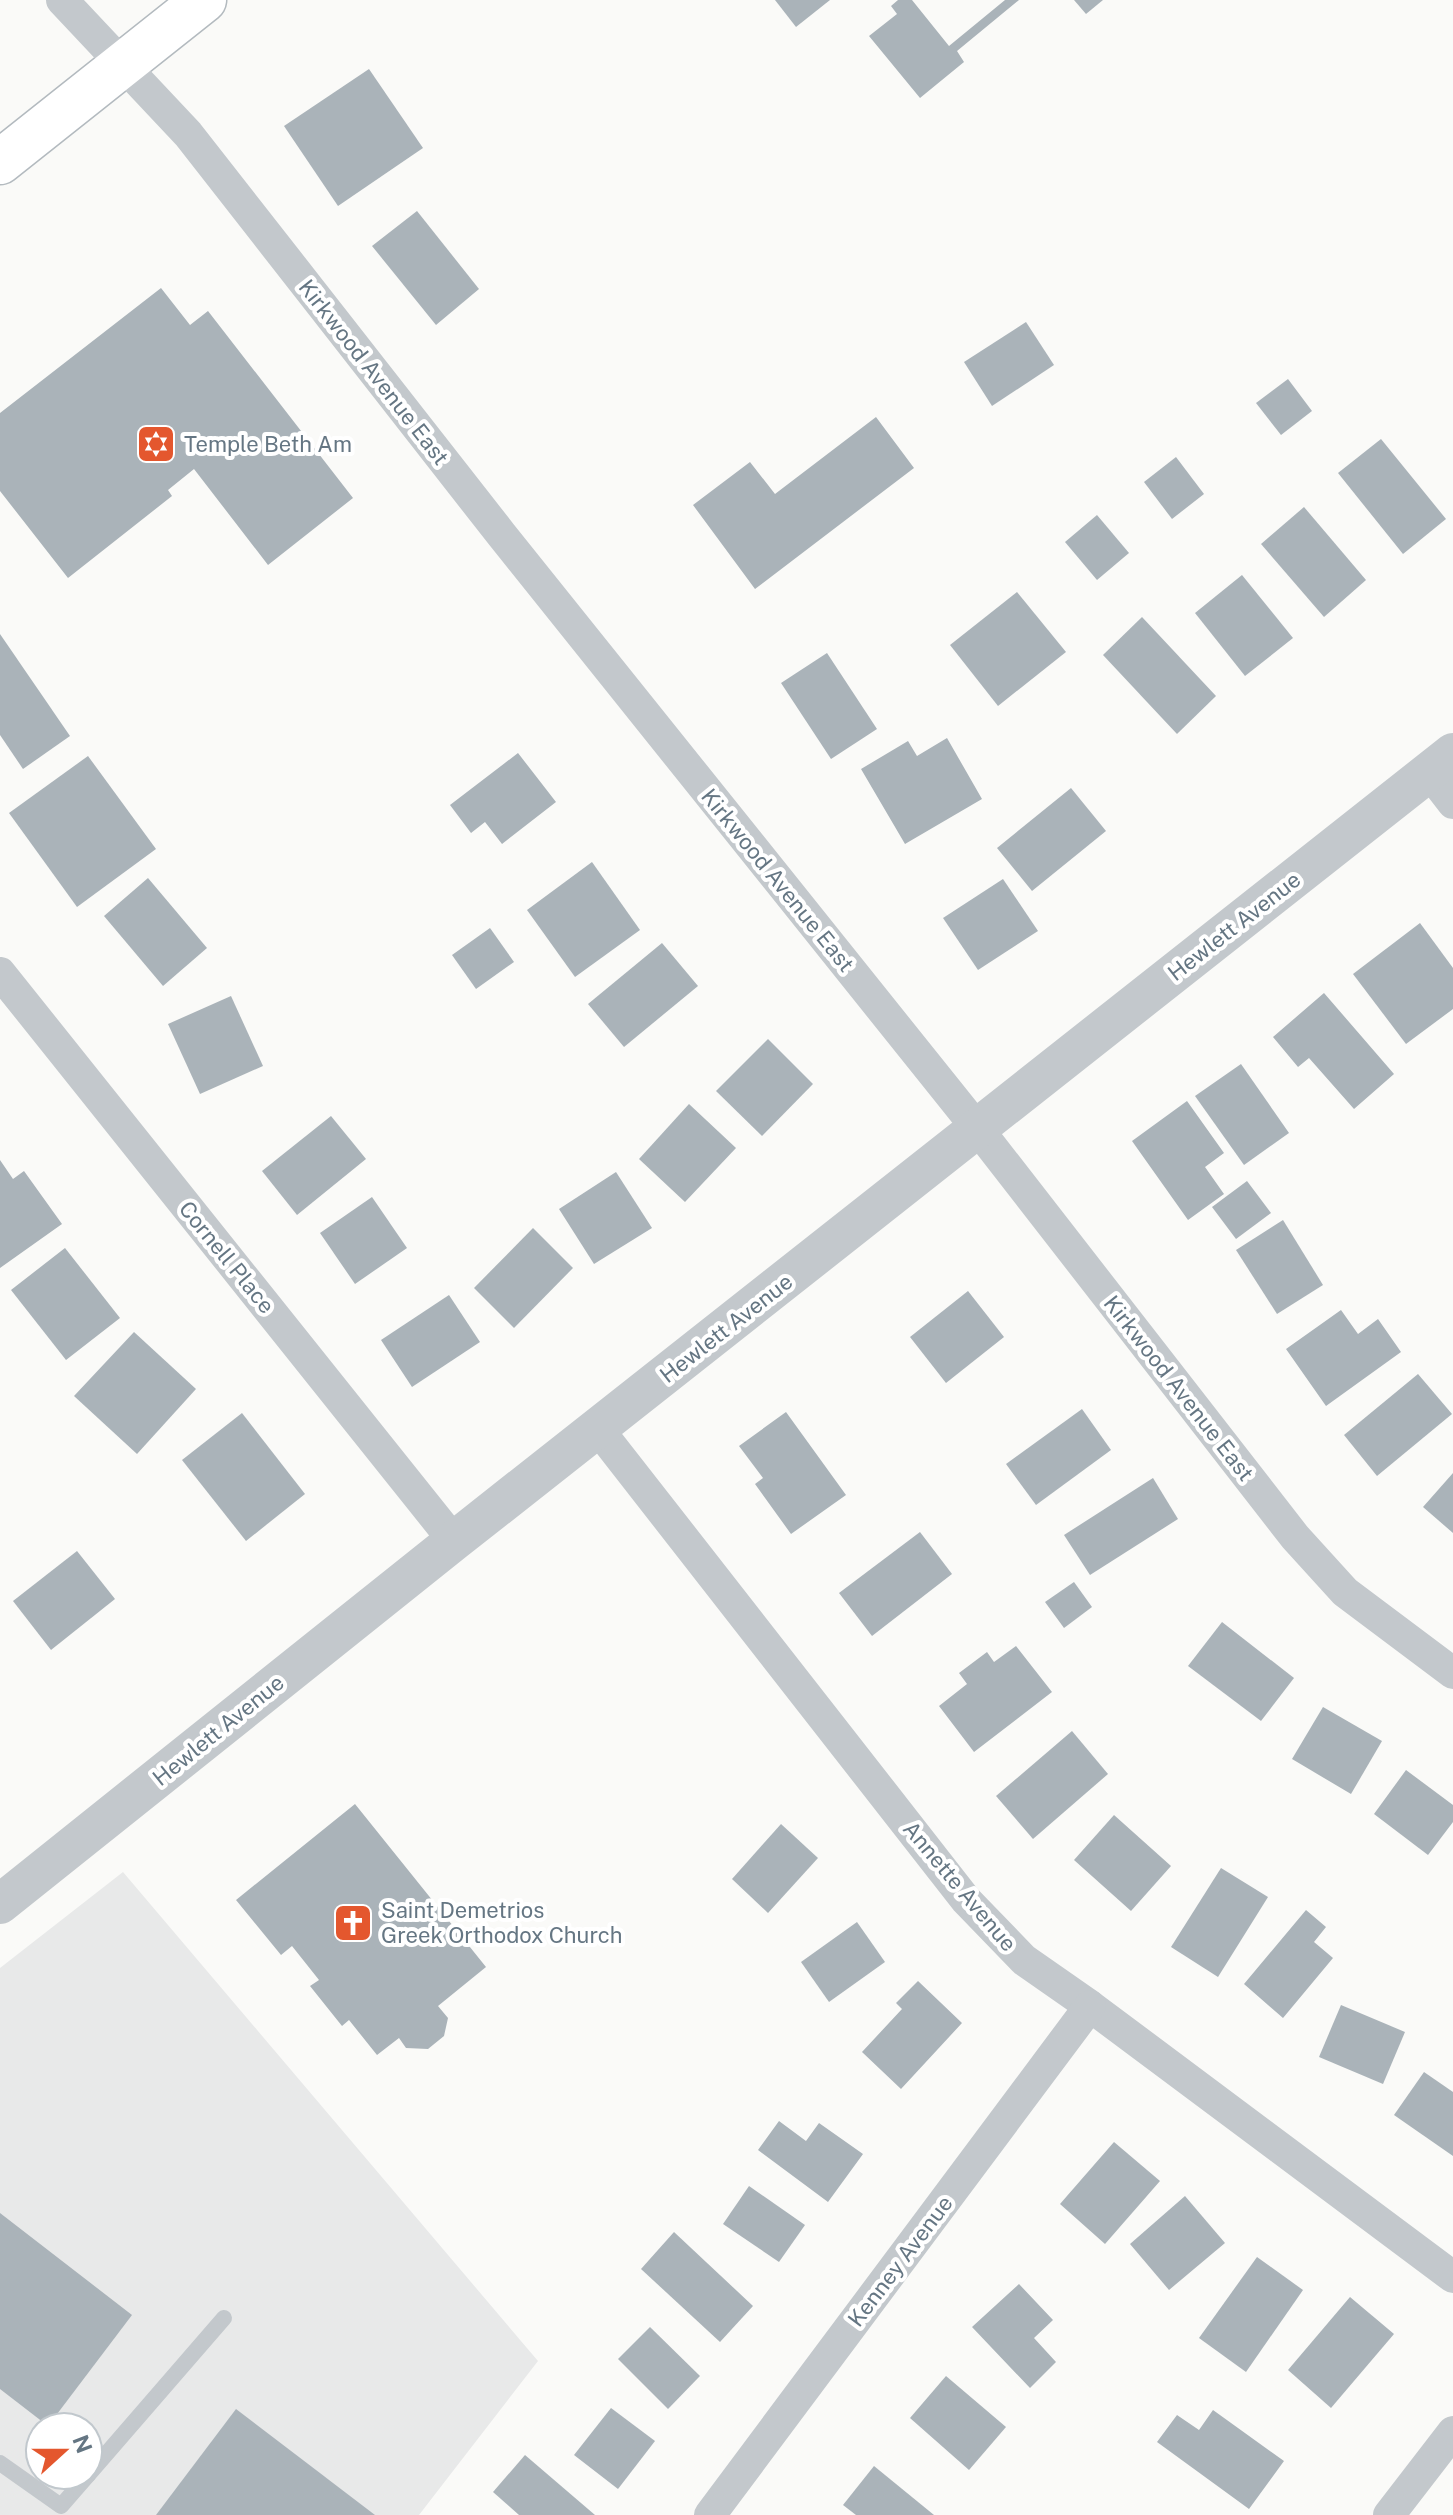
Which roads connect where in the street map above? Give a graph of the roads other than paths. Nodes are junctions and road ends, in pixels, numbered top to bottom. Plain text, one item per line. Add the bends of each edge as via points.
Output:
1 (62, 0) edge
2 (204, 0) edge
3 (123, 64) junction
4 (0, 162) edge
5 (1445, 776) edge
6 (0, 973) edge
7 (977, 1128) junction
8 (598, 1429) junction
9 (454, 1541) junction
10 (1453, 1673) edge
11 (0, 1904) edge
12 (1090, 2006) junction
13 (1453, 2277) edge
14 (224, 2318) dead end
15 (1453, 2432) edge
16 (104, 2457) edge
17 (0, 2463) edge
18 (24, 2480) edge
19 (40, 2491) edge
20 (74, 2491) edge
21 (710, 2515) edge
22 (1389, 2515) edge

1 - 3 street, Kirkwood Avenue East
2 - 3 main road
3 - 4 main road
3 - 7 street, Kirkwood Avenue East via 188,134 509,545
5 - 7 street, Hewlett Avenue
6 - 9 street, Cornell Place
7 - 8 street, Hewlett Avenue
7 - 10 street, Kirkwood Avenue East via 1295,1537 1345,1592
8 - 9 street, Hewlett Avenue
8 - 12 street, Annette Avenue via 966,1900 1024,1960
9 - 11 street, Hewlett Avenue
12 - 13 street, Annette Avenue
12 - 21 street, Kenney Avenue
14 - 16 lane
15 - 22 street
17 - 18 lane
19 - 20 lane via 61,2506

